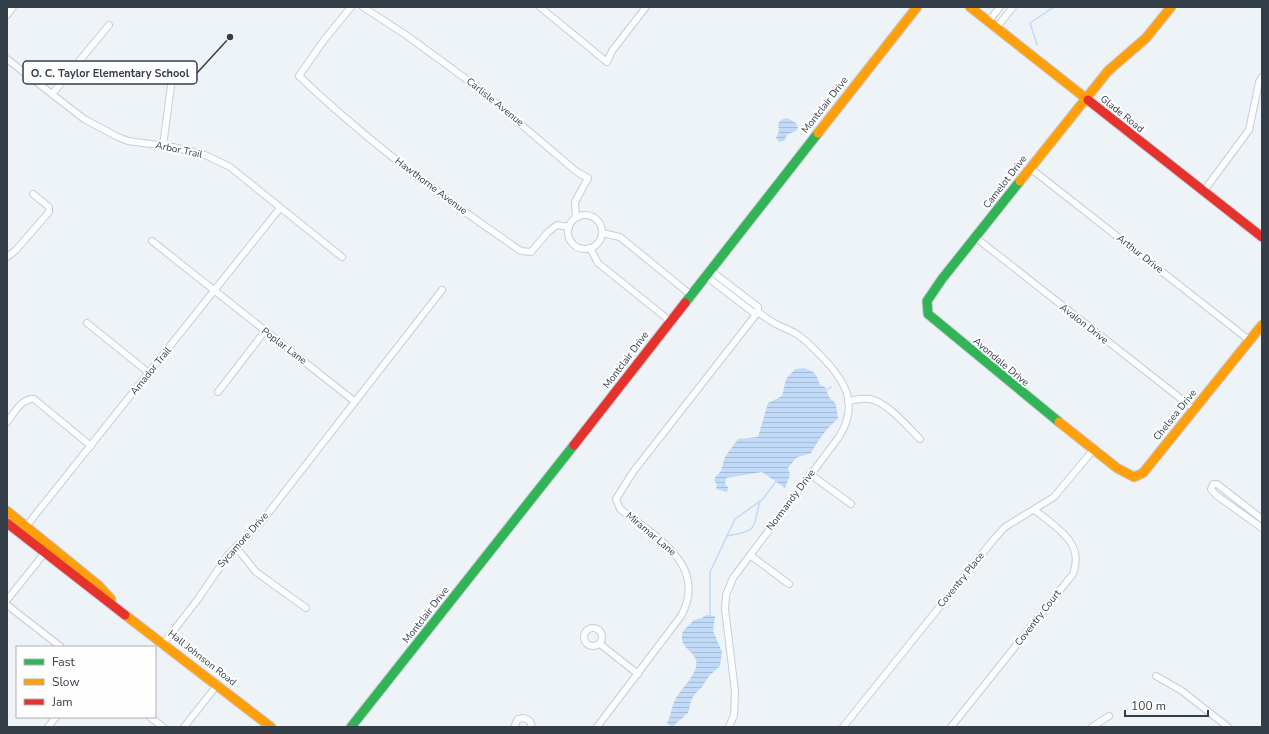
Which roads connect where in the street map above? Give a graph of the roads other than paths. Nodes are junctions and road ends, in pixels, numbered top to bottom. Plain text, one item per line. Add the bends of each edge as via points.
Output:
1 (13, 7) edge
2 (351, 7) edge
3 (363, 7) edge
4 (540, 7) edge
5 (646, 7) edge
6 (917, 7) edge
7 (970, 7) edge
8 (1000, 7) edge
9 (1013, 7) edge
10 (1171, 7) edge
11 (7, 15) edge
12 (988, 22) junction
13 (109, 25) dead end
14 (996, 28) junction
15 (7, 59) edge
16 (172, 71) dead end
17 (1262, 77) edge
18 (52, 94) junction
19 (1085, 98) junction
20 (164, 146) junction
21 (1030, 168) junction
22 (1203, 192) junction
23 (33, 194) dead end
24 (280, 208) junction
25 (576, 218) junction
26 (569, 227) junction
27 (602, 233) junction
28 (975, 237) junction
29 (1262, 237) edge
30 (152, 241) dead end
31 (590, 248) junction
32 (7, 257) edge
33 (342, 257) dead end
34 (709, 274) junction
35 (942, 279) joint
36 (442, 290) dead end
37 (215, 292) junction
38 (691, 295) junction
39 (756, 312) junction
40 (670, 321) junction
41 (87, 323) dead end
42 (1262, 324) edge
43 (265, 332) junction
44 (1249, 340) junction
45 (150, 373) junction
46 (218, 392) dead end
47 (354, 401) junction
48 (848, 401) junction
49 (1194, 409) junction
50 (7, 422) edge
51 (920, 438) dead end
52 (90, 446) junction
53 (1094, 448) junction
54 (810, 474) junction
55 (851, 504) dead end
56 (1035, 510) junction
57 (7, 511) edge
58 (1262, 519) edge
59 (7, 523) edge
60 (1262, 528) edge
61 (24, 530) junction
62 (236, 547) junction
63 (48, 549) junction
64 (750, 554) junction
65 (789, 584) dead end
66 (7, 600) edge
67 (7, 605) edge
68 (306, 608) dead end
69 (164, 643) junction
70 (600, 644) dead end
71 (60, 646) edge
72 (638, 674) junction
73 (1156, 676) dead end
74 (218, 684) junction
75 (1109, 716) dead end
76 (55, 718) edge
77 (151, 718) edge
78 (48, 727) edge
79 (163, 727) edge
80 (184, 727) edge
81 (271, 727) edge
82 (351, 727) edge
83 (514, 727) edge
84 (532, 727) edge
85 (597, 727) edge
86 (729, 727) edge
87 (843, 727) edge
88 (951, 727) edge
89 (1092, 727) edge
90 (1228, 727) edge

1 - 11 street
2 - 26 street, Hawthorne Avenue via 299,76 390,156 439,194 522,251 531,252 556,225
3 - 25 street, Carlisle Avenue via 478,87 577,172 588,178 574,202
4 - 5 street via 607,62 612,51
6 - 34 street, Montclair Drive
7 - 12 street, Glade Road
8 - 12 street
9 - 14 street
10 - 19 street, Camelot Drive via 1146,38 1108,71
12 - 14 street, Glade Road
13 - 18 street
14 - 19 street, Glade Road
15 - 18 street, Arbor Trail
16 - 20 street
17 - 22 street via 1249,130
18 - 20 street, Arbor Trail via 84,118 118,137 128,141
19 - 21 street, Camelot Drive
19 - 22 street, Glade Road
20 - 24 street, Arbor Trail via 219,160
21 - 28 street, Camelot Drive
21 - 44 street, Arthur Drive
22 - 29 street, Glade Road
23 - 32 street via 50,209 36,228
24 - 33 street, Arbor Trail
24 - 37 street, Amador Trail
25 - 26 street
25 - 27 street via 592,216 600,223
26 - 31 street via 574,244 580,248
27 - 31 street via 598,242
27 - 38 street via 620,237
28 - 35 street, Camelot Drive
28 - 49 street, Avalon Drive
30 - 37 street, Poplar Lane
31 - 40 street via 598,263
34 - 38 street, Montclair Drive
34 - 39 street, Normandy Drive
35 - 53 street, Avondale Drive via 927,301 928,314 931,318
36 - 47 street, Sycamore Drive
37 - 43 street, Poplar Lane
37 - 45 street, Amador Trail
38 - 40 street, Montclair Drive
39 - 48 street, Normandy Drive via 798,335 812,346 842,380
39 - 72 street, Miramar Lane via 616,496 620,509 676,555 686,570 690,591 686,608
40 - 82 street, Montclair Drive
41 - 45 street
42 - 44 street, Chelsea Drive
43 - 46 street
43 - 47 street, Poplar Lane
44 - 49 street, Chelsea Drive
45 - 52 street, Amador Trail
47 - 62 street, Sycamore Drive via 262,521
48 - 51 street via 875,400
48 - 54 street, Normandy Drive via 848,415 843,429
49 - 53 street, Chelsea Drive via 1140,475 1134,477 1126,474
50 - 52 street via 22,403 34,399
52 - 61 street, Amador Trail
53 - 56 street, Coventry Place via 1054,497
54 - 55 street
54 - 64 street, Normandy Drive
56 - 87 street, Coventry Place via 1005,527 994,538
56 - 88 street, Coventry Court via 1074,546 1077,563 1073,574
57 - 61 street, Hall Johnson Road
58 - 60 street via 1217,484 1213,484 1211,490 1216,495
59 - 61 street, Hall Johnson Road
61 - 63 street, Hall Johnson Road
62 - 68 street via 256,572
62 - 69 street, Sycamore Drive
63 - 66 street
63 - 69 street, Hall Johnson Road via 98,584 118,607
64 - 65 street
64 - 86 street, Normandy Drive via 726,595 725,609 735,691 734,715
67 - 71 street
69 - 74 street, Hall Johnson Road
70 - 72 street
72 - 85 street, Miramar Lane
73 - 90 street
74 - 80 street
74 - 81 street, Hall Johnson Road
75 - 89 street
76 - 78 street
77 - 79 street
83 - 84 street via 518,719 524,718 530,720

